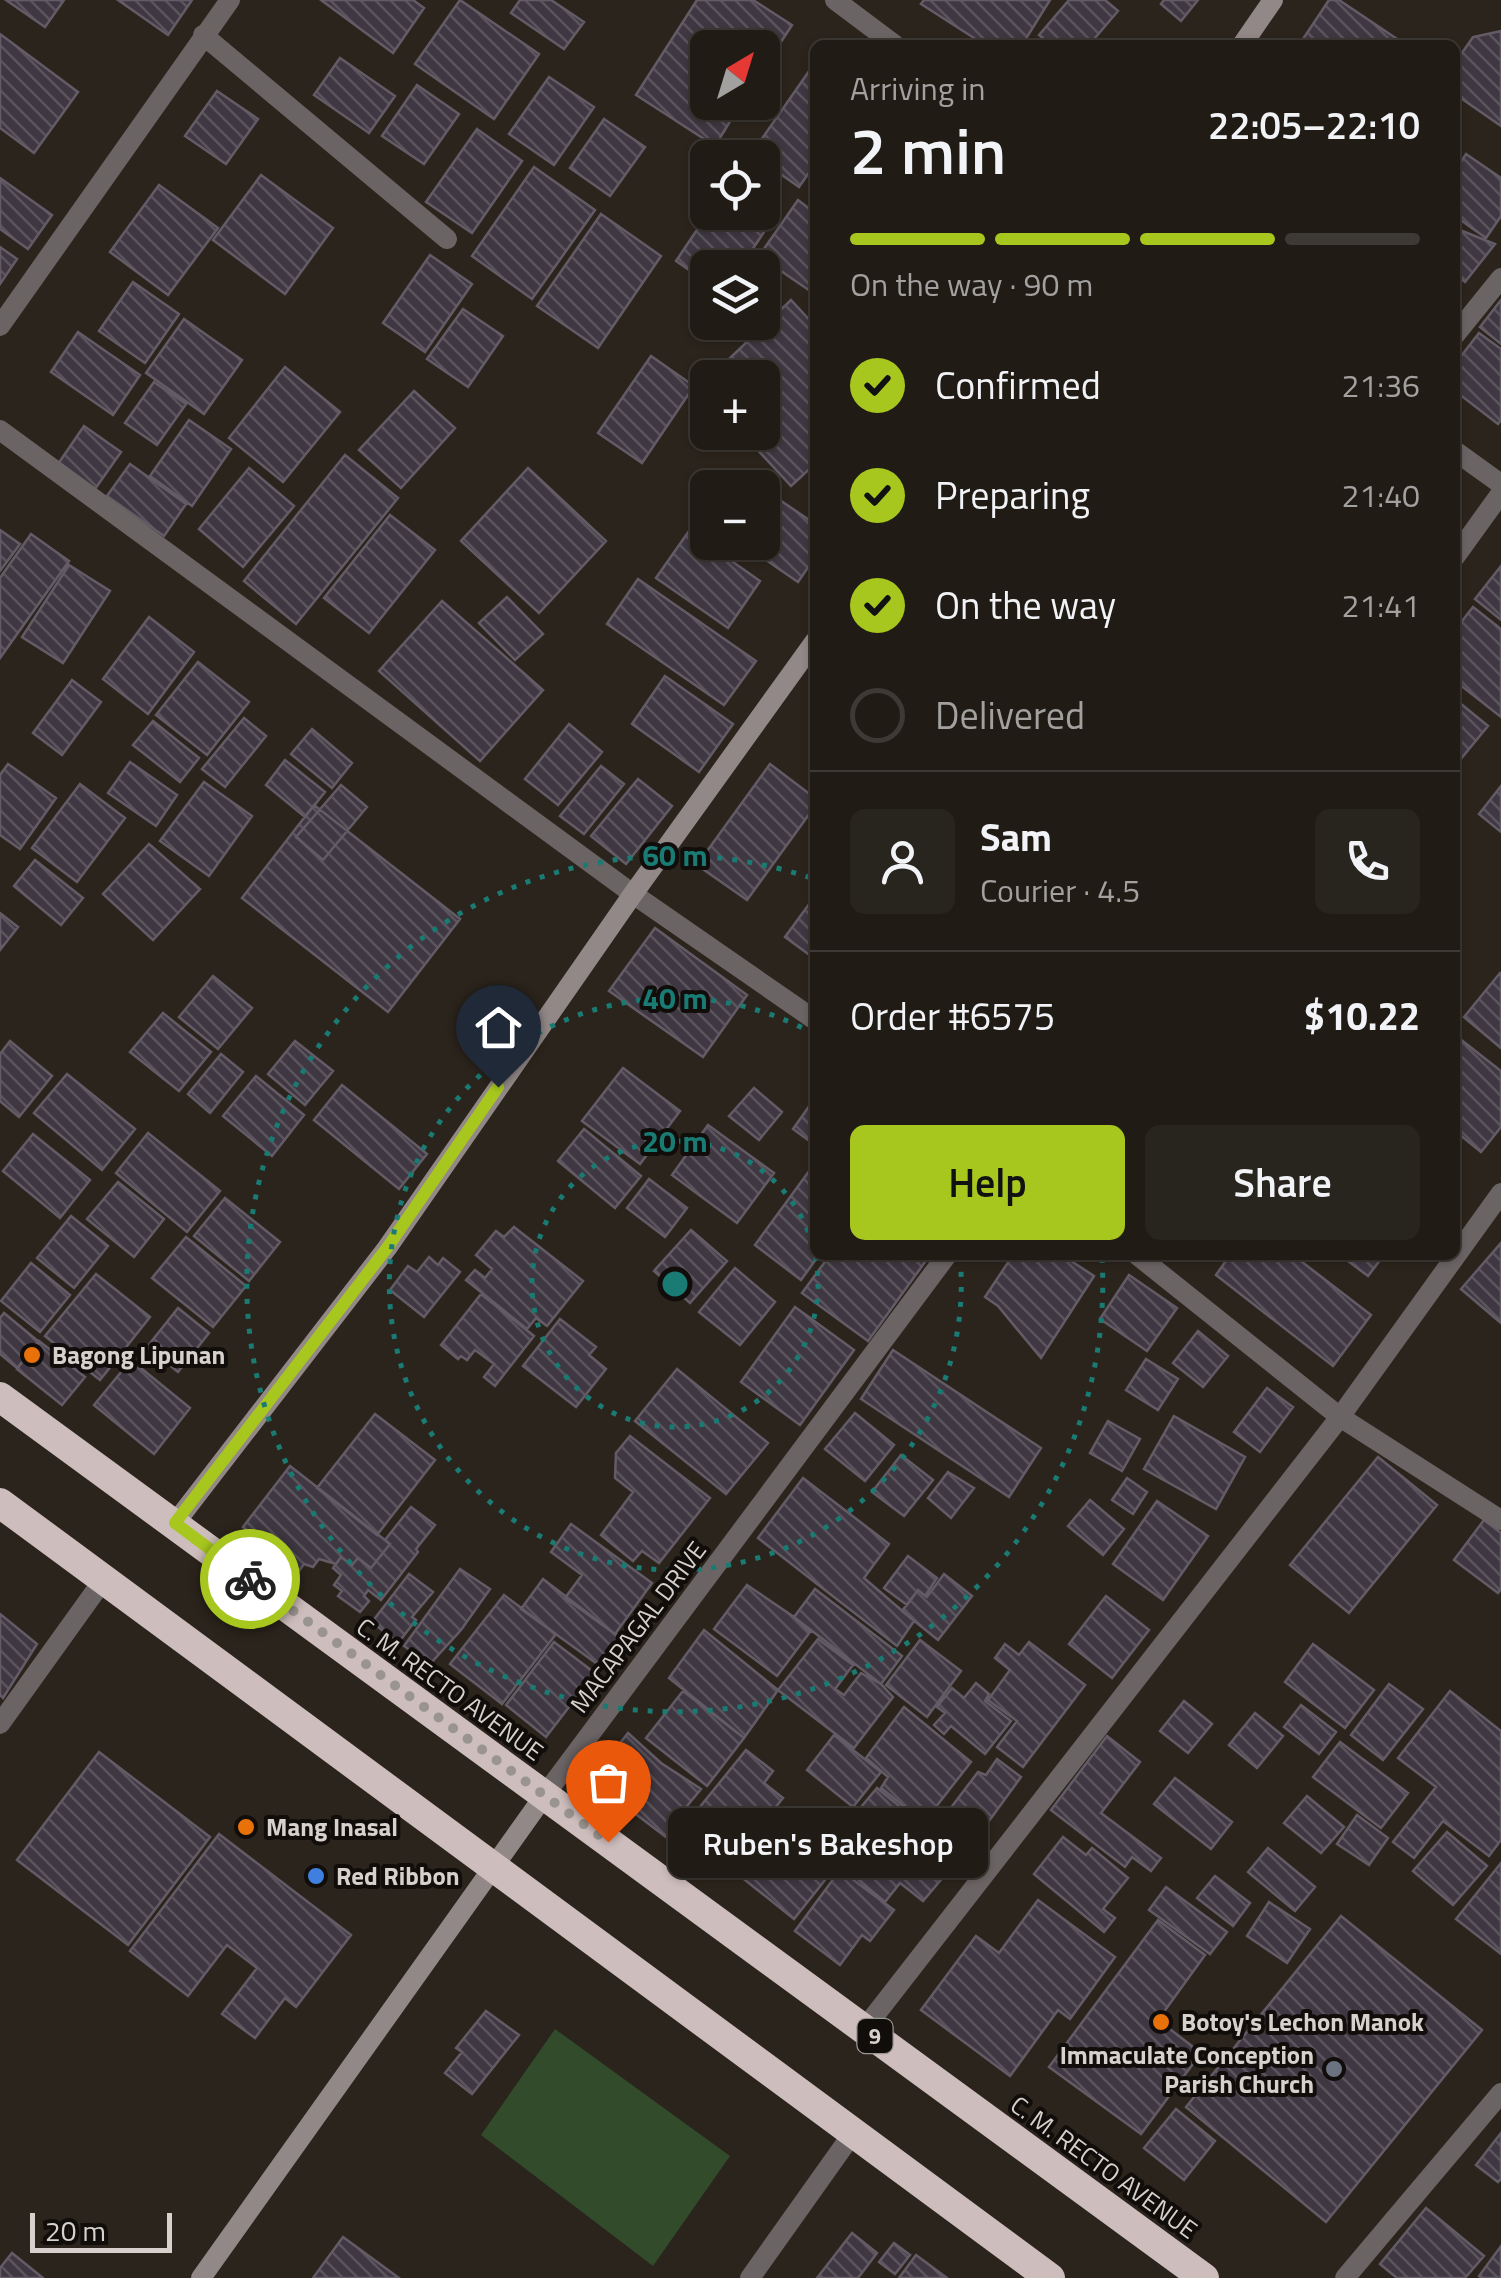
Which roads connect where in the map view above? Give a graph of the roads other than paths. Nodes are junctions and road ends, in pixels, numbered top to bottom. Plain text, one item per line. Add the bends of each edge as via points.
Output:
1 (230, 0) edge
2 (835, 0) edge
3 (1274, 0) edge
4 (204, 35) junction
5 (888, 40) edge
6 (1246, 40) edge
7 (448, 239) dead end
8 (1501, 278) edge
9 (0, 326) edge
10 (1460, 329) edge
11 (0, 430) edge
12 (1460, 455) edge
13 (1501, 484) edge
14 (1501, 494) edge
15 (1460, 550) edge
16 (810, 648) edge
17 (632, 894) junction
18 (810, 1017) edge
19 (1501, 1193) edge
20 (1460, 1250) edge
21 (943, 1260) edge
22 (1144, 1260) edge
23 (1453, 1260) edge
24 (0, 1396) edge
25 (1340, 1418) junction
26 (0, 1503) edge
27 (1501, 1520) edge
28 (175, 1523) junction
29 (104, 1579) junction
30 (0, 1724) edge
31 (544, 1796) junction
32 (492, 1867) junction
33 (865, 2028) junction
34 (1501, 2093) edge
35 (852, 2133) junction
36 (201, 2278) edge
37 (750, 2278) edge
38 (1050, 2278) edge
39 (1204, 2278) edge
40 (1346, 2278) edge

1 - 4 street
2 - 5 street
3 - 6 street
4 - 7 street
4 - 9 street
8 - 10 street
11 - 17 street
12 - 13 street
14 - 15 street
16 - 17 street
17 - 18 street
17 - 28 street via 387,1248
19 - 20 street
21 - 31 street, MACAPAGAL DRIVE
22 - 25 street
23 - 25 street
24 - 28 highway, C. M. RECTO AVENUE / 9
25 - 27 street
25 - 33 street
26 - 29 highway
28 - 31 highway, C. M. RECTO AVENUE / 9
29 - 30 street
29 - 32 highway
31 - 32 street, MACAPAGAL DRIVE
31 - 33 highway, C. M. RECTO AVENUE / 9
32 - 35 highway
32 - 36 street, MACAPAGAL DRIVE
33 - 39 highway, C. M. RECTO AVENUE / 9
34 - 40 street
35 - 37 street
35 - 38 highway

